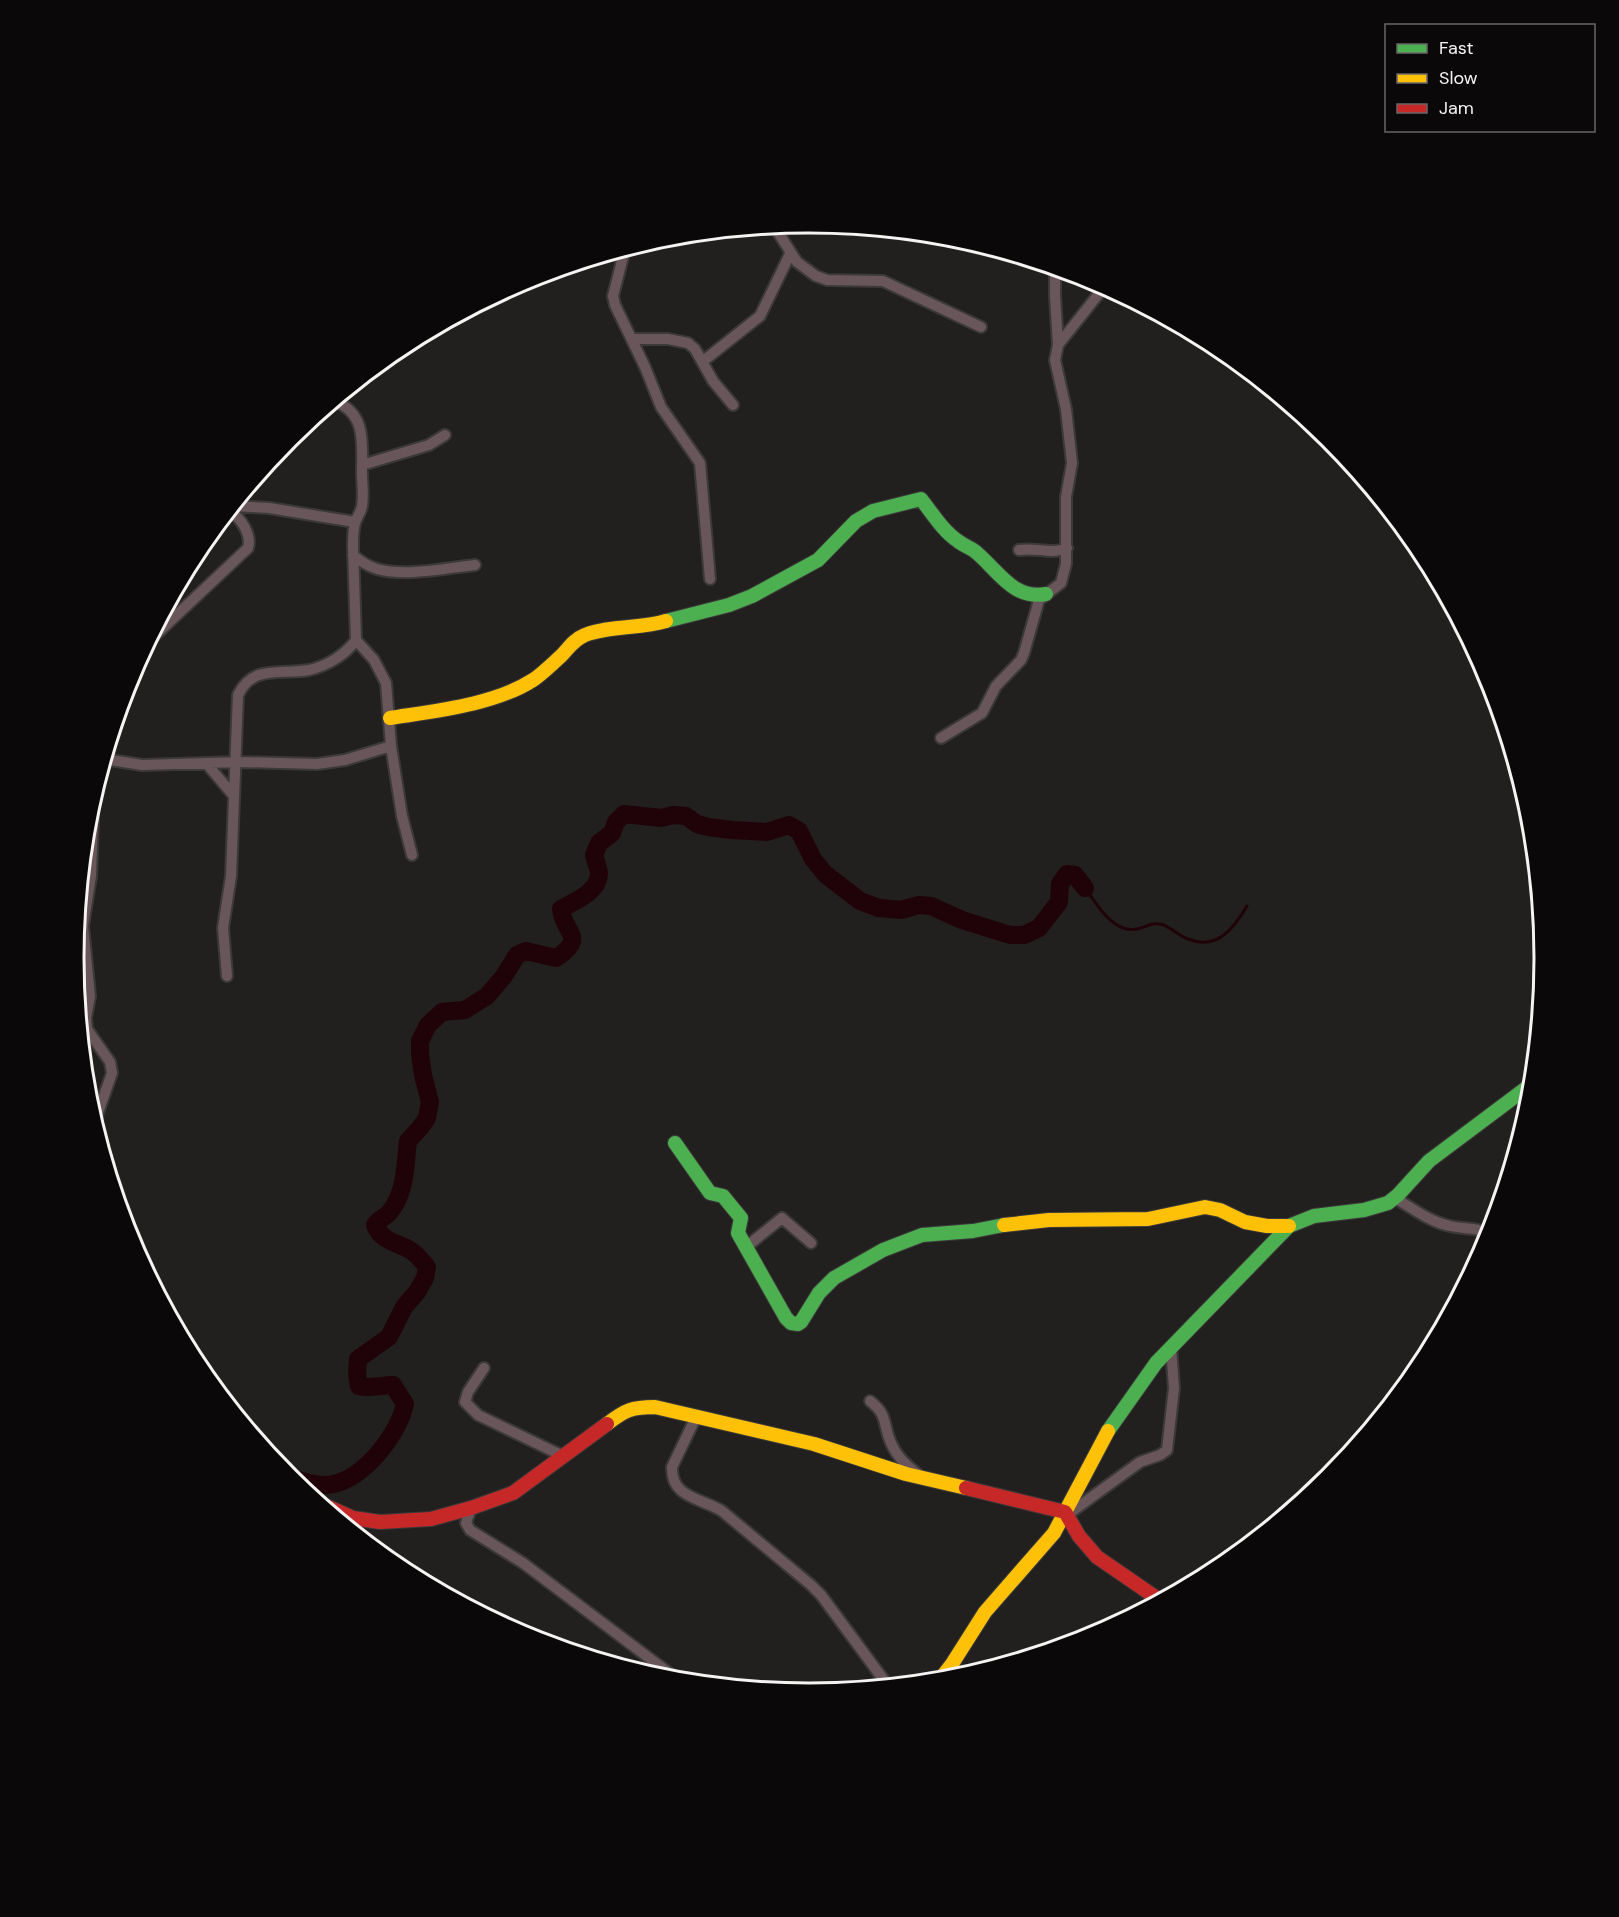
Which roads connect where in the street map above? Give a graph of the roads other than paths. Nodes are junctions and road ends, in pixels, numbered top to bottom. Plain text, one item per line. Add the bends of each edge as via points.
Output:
1 (779, 234) edge
2 (790, 254) junction
3 (623, 258) edge
4 (1055, 276) edge
5 (1099, 294) edge
6 (981, 327) dead end
7 (632, 339) junction
8 (1058, 345) junction
9 (702, 362) junction
10 (342, 404) edge
11 (733, 405) dead end
12 (445, 435) dead end
13 (362, 465) junction
14 (243, 506) edge
15 (235, 516) edge
16 (355, 522) junction
17 (1067, 548) junction
18 (1019, 550) dead end
19 (353, 555) junction
20 (475, 565) dead end
21 (710, 579) dead end
22 (1046, 594) junction
23 (165, 626) edge
24 (356, 640) junction
25 (390, 718) junction
26 (941, 738) dead end
27 (391, 746) junction
28 (112, 760) edge
29 (236, 762) junction
30 (206, 763) junction
31 (234, 796) junction
32 (94, 843) edge
33 (412, 855) dead end
34 (87, 903) edge
35 (85, 943) edge
36 (226, 976) dead end
37 (87, 1014) edge
38 (88, 1031) edge
39 (1523, 1091) edge
40 (100, 1107) edge
41 (675, 1143) dead end
42 (1395, 1198) junction
43 (1289, 1226) junction
44 (1482, 1230) edge
45 (811, 1243) dead end
46 (746, 1247) junction
47 (1171, 1347) junction
48 (484, 1368) dead end
49 (870, 1401) dead end
50 (696, 1417) junction
51 (563, 1456) junction
52 (921, 1477) junction
53 (471, 1508) junction
54 (343, 1513) edge
55 (1066, 1514) junction
56 (1155, 1596) edge
57 (664, 1669) edge
58 (947, 1671) edge
59 (884, 1680) edge

1 - 2 street
2 - 6 street via 816,276 827,280 883,281
2 - 9 street via 760,316
3 - 7 street via 613,296
4 - 8 street
5 - 8 street
7 - 9 street via 688,343
7 - 21 street via 661,407 700,464
8 - 17 street via 1055,360 1072,464 1066,496
9 - 11 street
10 - 13 street via 360,425
12 - 13 street via 429,445
13 - 16 street via 362,508
14 - 16 street
15 - 23 street via 249,535 248,549
16 - 19 street
17 - 18 street
17 - 22 street via 1063,579
19 - 20 street via 364,564 385,571
19 - 24 street
22 - 25 street via 1025,594 1008,584 976,552 944,529 921,499 873,511 856,521 818,560 752,596 652,625 585,635 572,642 532,680 508,692 458,707
22 - 26 street via 1039,600 1021,660 996,686 982,713
24 - 25 street via 384,676
24 - 29 street via 343,654 321,666 267,673 244,684 238,696
25 - 27 street
27 - 29 street via 317,764
27 - 33 street
28 - 30 street via 142,765
29 - 30 street
29 - 31 street
30 - 31 street
31 - 36 street via 231,876 223,928
32 - 34 street
35 - 37 street via 90,996
38 - 40 street via 112,1067
39 - 42 street via 1429,1161
41 - 46 street via 710,1193 723,1196 741,1218 737,1231
42 - 43 street via 1377,1208 1314,1216
42 - 44 street via 1452,1227
43 - 46 street via 1245,1222 1211,1207 1148,1219 1049,1220 922,1235 883,1250 834,1278 798,1324 786,1318
43 - 47 street
45 - 46 street via 782,1218
47 - 55 street via 1110,1428
47 - 55 street via 1174,1388 1167,1450 1140,1462
48 - 51 street via 468,1392 468,1406 478,1415
49 - 52 street via 883,1414 897,1455
50 - 51 street via 655,1407 626,1410
50 - 52 street via 814,1444
50 - 59 street via 672,1467 679,1490 723,1511 811,1585
51 - 53 street via 513,1493
52 - 55 street
53 - 54 street via 431,1519 380,1522
53 - 57 street via 466,1523 470,1530 523,1563
55 - 56 street via 1097,1557
55 - 58 street via 1047,1543 978,1620

